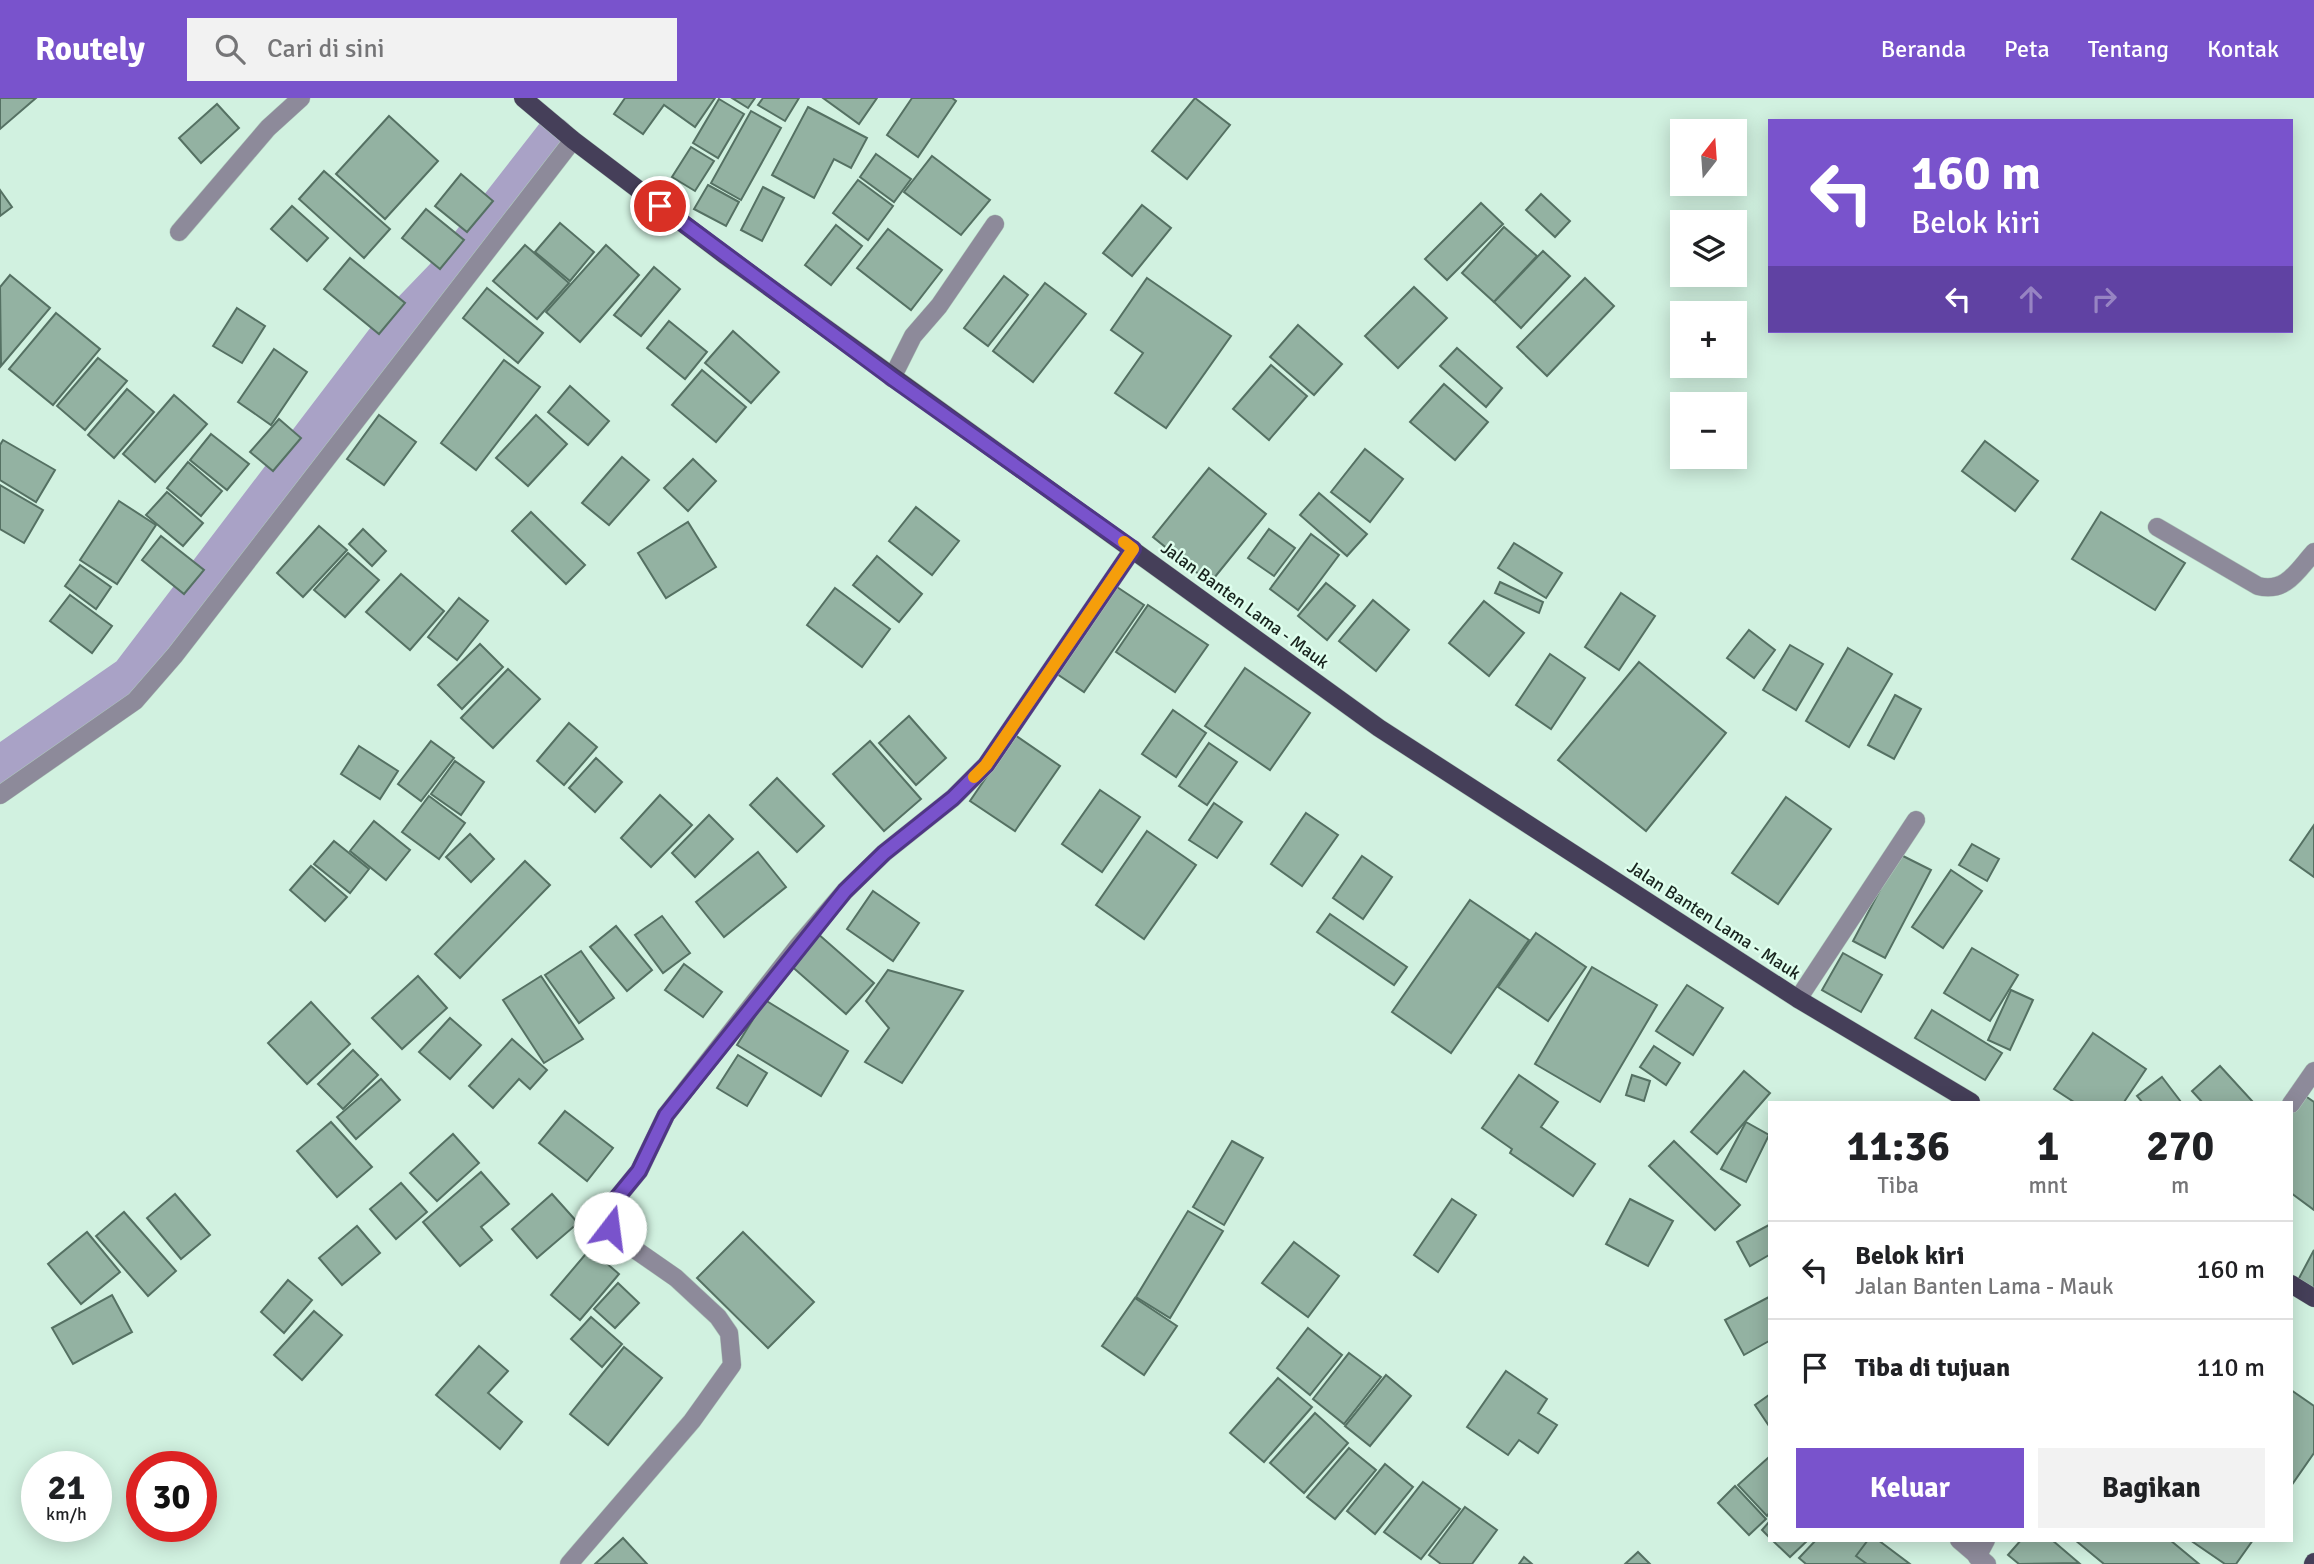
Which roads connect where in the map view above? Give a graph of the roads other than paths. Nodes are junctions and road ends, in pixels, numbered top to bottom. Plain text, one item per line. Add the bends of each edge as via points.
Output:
1 (301, 98) edge
2 (523, 98) edge
3 (573, 140) junction
4 (995, 225) dead end
5 (179, 232) dead end
6 (892, 378) junction
7 (2157, 527) dead end
8 (1133, 549) junction
9 (2314, 552) edge
10 (0, 795) edge
11 (1916, 820) dead end
12 (1798, 999) junction
13 (2314, 1071) edge
14 (1969, 1101) edge
15 (2293, 1101) edge
16 (2293, 1285) edge
17 (2314, 1298) edge
18 (1961, 1542) edge
19 (1986, 1542) edge
20 (1982, 1561) edge
21 (569, 1564) edge

1 - 5 street via 268,128
2 - 3 main road, Jalan Banten Lama - Mauk
3 - 6 main road, Jalan Banten Lama - Mauk
3 - 10 street via 135,701
4 - 6 street via 913,336
6 - 8 main road, Jalan Banten Lama - Mauk
7 - 9 street via 2268,589 2286,584
8 - 12 main road, Jalan Banten Lama - Mauk via 1379,728
8 - 21 street via 986,765 845,891 666,1115 639,1171 612,1204 607,1217 617,1237 676,1278 718,1317 729,1333 732,1365 692,1421
11 - 12 street
12 - 14 main road, Jalan Banten Lama - Mauk
13 - 15 street
16 - 17 main road
18 - 20 street
19 - 20 street

